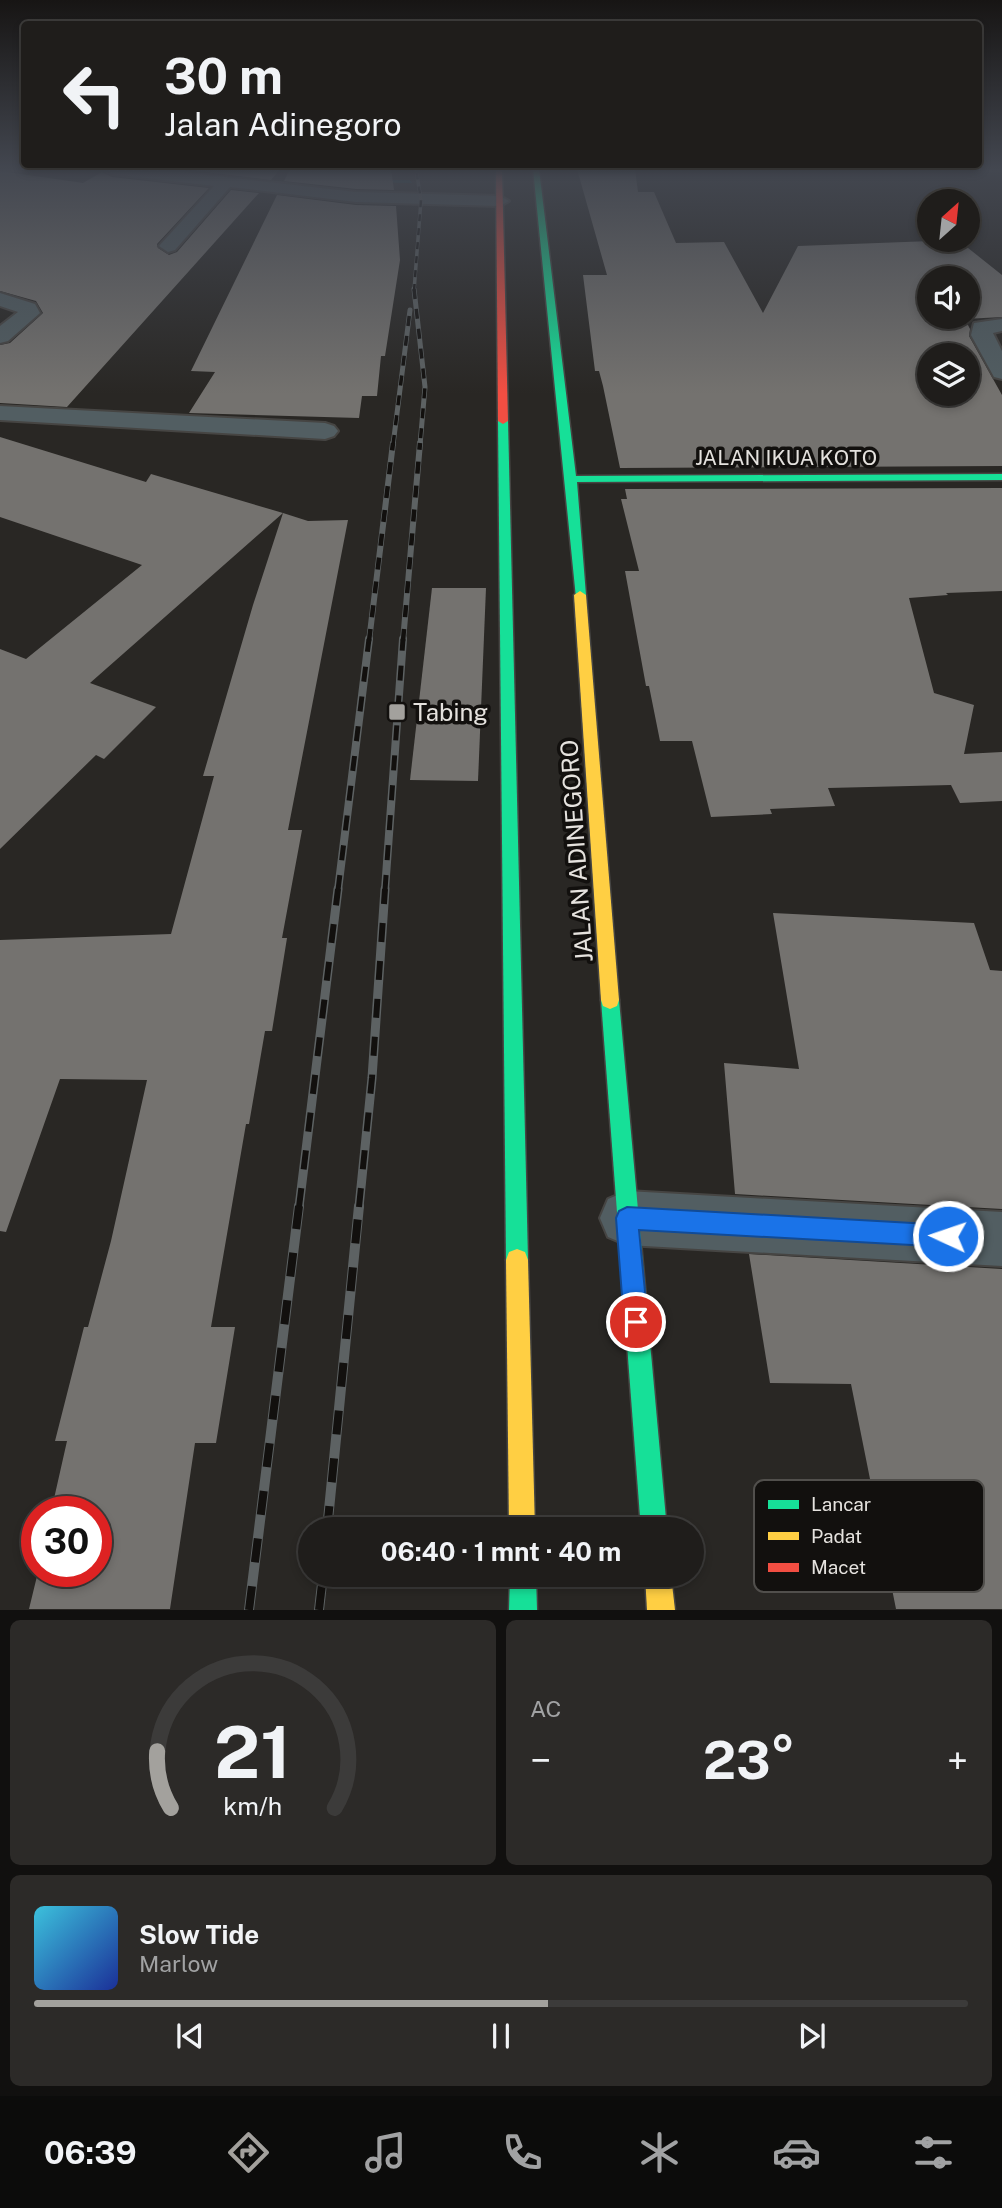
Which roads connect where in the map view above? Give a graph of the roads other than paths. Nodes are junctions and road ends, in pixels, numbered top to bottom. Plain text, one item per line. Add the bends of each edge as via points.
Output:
1 (501, 244) edge
2 (544, 244) edge
3 (0, 299) edge
4 (1002, 325) edge
5 (0, 336) edge
6 (1002, 372) edge
7 (0, 413) edge
8 (325, 431) dead end
9 (1002, 477) edge
10 (571, 479) junction
11 (627, 1218) junction
12 (1002, 1239) edge
13 (522, 1517) edge
14 (653, 1517) edge
15 (523, 1587) edge
16 (659, 1587) edge
17 (523, 1609) edge
18 (661, 1609) edge

1 - 13 main road
2 - 10 main road, JALAN ADINEGORO
3 - 5 street via 28,308 30,313
4 - 6 street via 982,328 982,335
7 - 8 street
9 - 10 main road, JALAN IKUA KOTO
10 - 11 main road, JALAN ADINEGORO
11 - 12 street
11 - 14 main road, JALAN ADINEGORO
15 - 17 main road
16 - 18 main road

